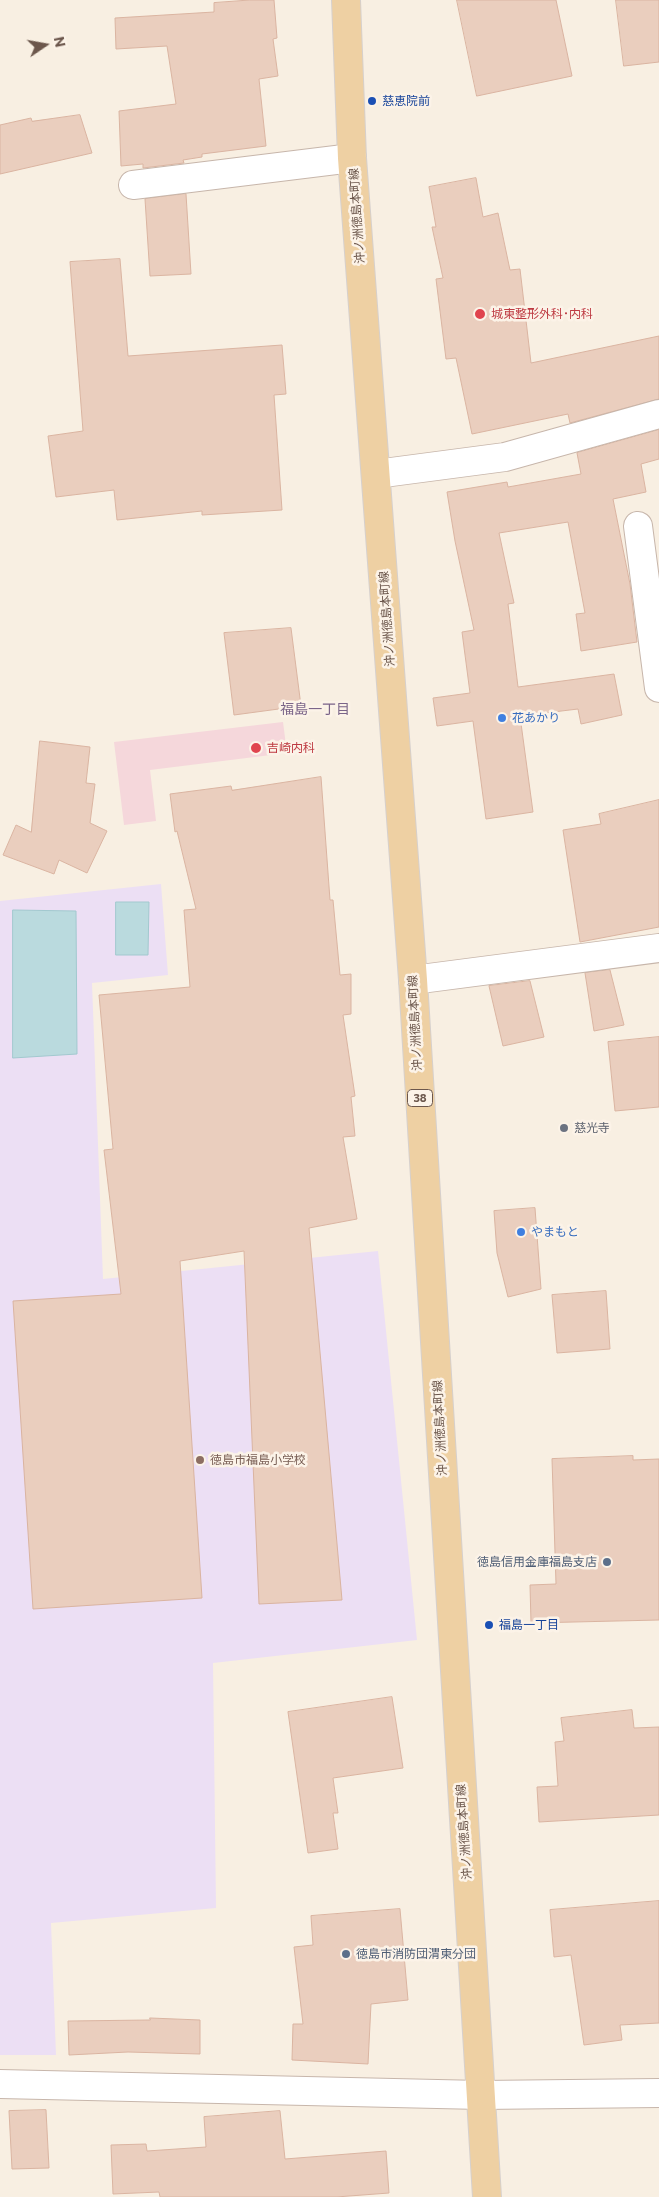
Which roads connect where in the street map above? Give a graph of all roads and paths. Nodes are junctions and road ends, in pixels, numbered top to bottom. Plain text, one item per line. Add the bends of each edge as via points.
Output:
1 (346, 0) edge
2 (352, 158) junction
3 (134, 185) dead end
4 (659, 414) edge
5 (376, 474) junction
6 (638, 526) dead end
7 (659, 688) edge
8 (659, 948) edge
9 (413, 980) junction
10 (0, 2084) edge
11 (659, 2093) edge
12 (481, 2095) junction
13 (487, 2197) edge

1 - 2 main road, 沖ノ洲徳島本町線 / 38
2 - 3 street
2 - 5 main road, 沖ノ洲徳島本町線 / 38
4 - 5 street via 506,457
5 - 9 main road, 沖ノ洲徳島本町線 / 38
6 - 7 street
8 - 9 street
9 - 12 main road, 沖ノ洲徳島本町線 / 38
10 - 12 street
11 - 12 street
12 - 13 main road, 沖ノ洲徳島本町線 / 38

